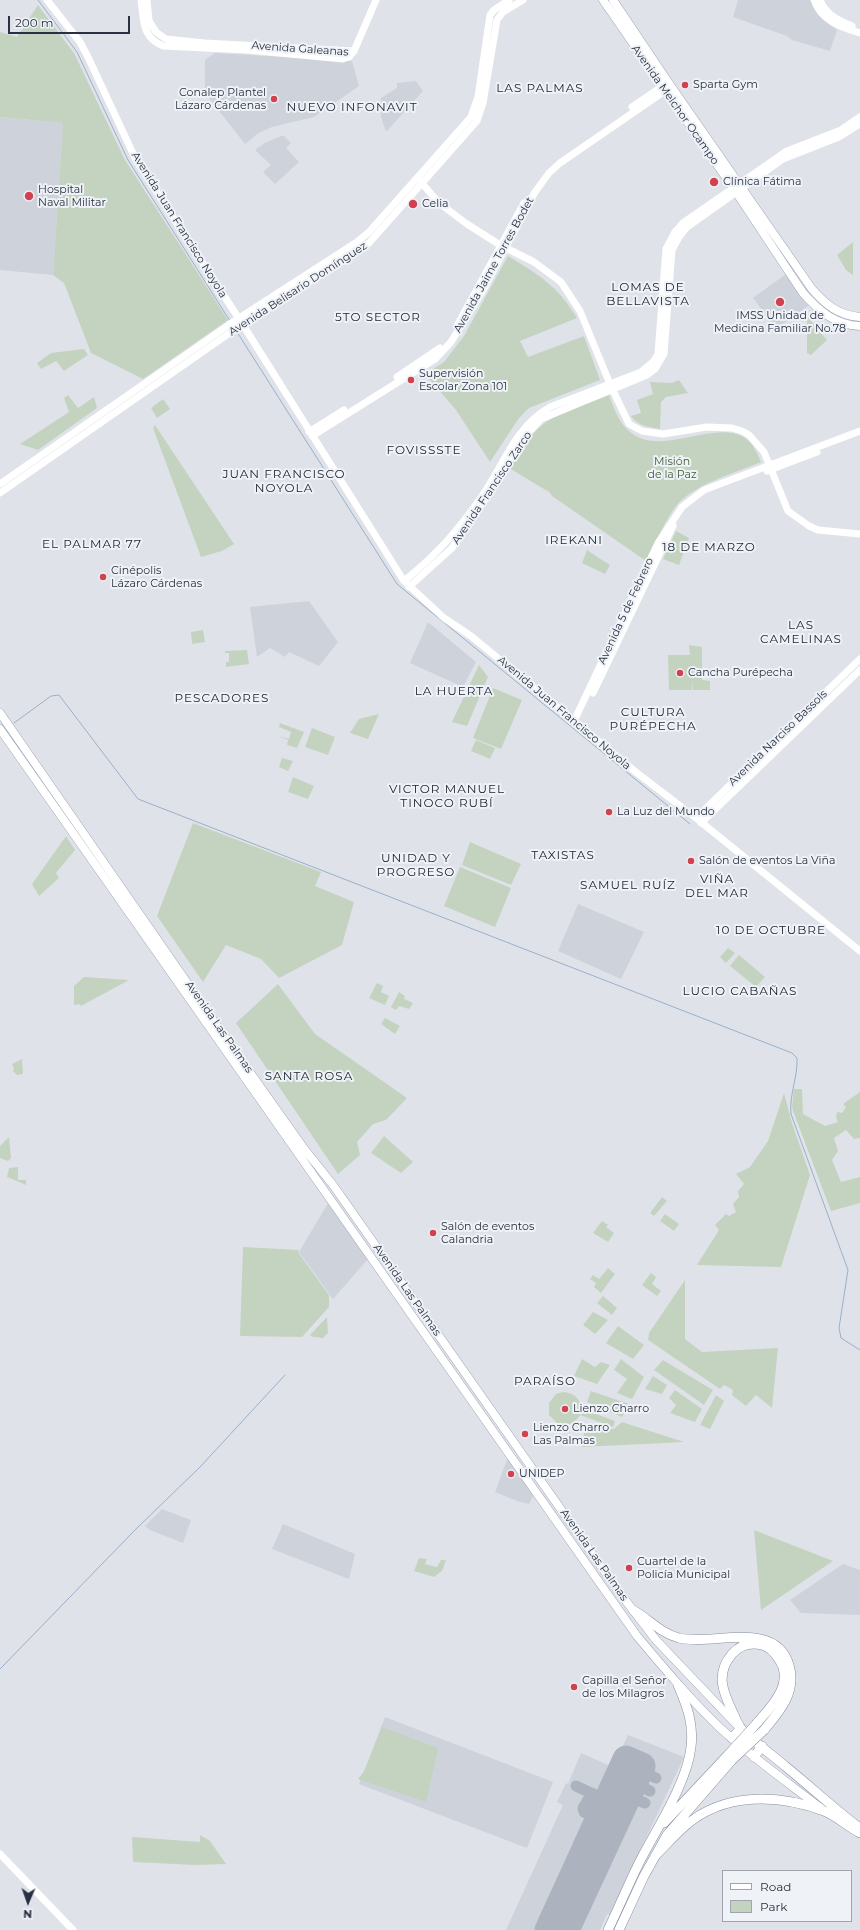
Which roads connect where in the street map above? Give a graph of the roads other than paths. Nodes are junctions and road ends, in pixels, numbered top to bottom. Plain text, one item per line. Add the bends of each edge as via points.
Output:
1 (47, 0) edge
2 (141, 0) edge
3 (147, 0) edge
4 (376, 0) edge
5 (509, 0) edge
6 (523, 0) edge
7 (602, 0) edge
8 (614, 0) edge
9 (814, 0) edge
10 (820, 0) edge
11 (860, 29) edge
12 (860, 33) edge
13 (204, 46) junction
14 (667, 87) junction
15 (860, 117) edge
16 (860, 124) edge
17 (419, 185) junction
18 (737, 188) junction
19 (503, 246) junction
20 (860, 317) edge
21 (234, 326) junction
22 (860, 326) edge
23 (612, 387) junction
24 (860, 431) edge
25 (311, 434) junction
26 (860, 436) edge
27 (770, 468) junction
28 (0, 484) edge
29 (0, 493) edge
30 (860, 534) edge
31 (407, 584) junction
32 (860, 659) edge
33 (860, 670) edge
34 (0, 712) edge
35 (576, 722) junction
36 (0, 729) edge
37 (699, 821) junction
38 (860, 951) edge
39 (619, 1592) junction
40 (610, 1598) junction
41 (635, 1611) junction
42 (654, 1637) junction
43 (644, 1644) junction
44 (678, 1685) junction
45 (740, 1728) junction
46 (732, 1738) junction
47 (762, 1746) junction
48 (754, 1757) junction
49 (729, 1759) junction
50 (825, 1812) junction
51 (860, 1828) edge
52 (657, 1830) junction
53 (860, 1833) edge
54 (0, 1854) edge
55 (655, 1856) junction
56 (73, 1930) edge
57 (608, 1930) edge
58 (619, 1930) edge

1 - 21 street, Avenida Juan Francisco Noyola via 85,52 136,160
2 - 13 street, Avenida Galeanas via 146,32 157,43 170,47
3 - 13 street, Avenida Galeanas via 149,21 161,37
4 - 13 street, Avenida Galeanas via 354,51
5 - 17 street, Avenida Belisario Domínguez via 490,15 478,97 471,117
6 - 17 street, Avenida Belisario Domínguez via 503,12 497,20 484,103 477,121
7 - 14 main road, Avenida Melchor Ocampo
8 - 14 main road, Avenida Melchor Ocampo
9 - 12 street via 816,8 828,20 837,26
10 - 11 street via 831,16
14 - 18 main road, Avenida Melchor Ocampo
14 - 19 street, Avenida Jaime Torres Bodet via 553,169 535,192
15 - 18 street, Avenida Francisco Zarco via 836,132 787,151
16 - 18 street, Avenida Francisco Zarco via 839,136 783,159
17 - 19 street via 456,215
17 - 21 street, Avenida Belisario Domínguez via 369,243
18 - 20 main road, Avenida Melchor Ocampo via 825,304 839,312
18 - 22 main road, Avenida Melchor Ocampo via 790,274 815,307 834,320
18 - 23 street, Avenida Francisco Zarco via 683,223 670,239 664,256 658,354 648,368
19 - 23 street via 534,262 561,282 580,311
19 - 25 street, Avenida Jaime Torres Bodet via 457,334 435,359
21 - 25 street, Avenida Juan Francisco Noyola
21 - 28 street, Avenida Belisario Domínguez
21 - 29 street, Avenida Belisario Domínguez
23 - 27 street via 629,424 636,428 663,434 707,427 732,428 749,435 764,452
23 - 31 street, Avenida Francisco Zarco via 541,419 527,434 473,520
24 - 27 street, Avenida 5 de Febrero
25 - 31 street, Avenida Juan Francisco Noyola
26 - 27 street, Avenida 5 de Febrero
27 - 30 street via 788,511 797,518 818,530
27 - 35 street, Avenida 5 de Febrero via 704,490 695,495 675,515
31 - 35 street, Avenida Juan Francisco Noyola via 444,618 471,636
32 - 37 street, Avenida Narciso Bassols
33 - 37 street, Avenida Narciso Bassols
34 - 39 main road, Avenida Las Palmas via 222,1033 333,1185
35 - 37 street, Avenida Juan Francisco Noyola
36 - 40 main road, Avenida Las Palmas
37 - 38 street, Avenida Juan Francisco Noyola
39 - 40 main road
39 - 41 main road, Avenida Las Palmas
40 - 43 main road, Avenida Las Palmas
41 - 42 main road, Avenida Las Palmas
41 - 49 highway, bridge via 665,1633 681,1638 762,1638 778,1648 790,1666 791,1687 782,1708 764,1730
42 - 43 main road
42 - 45 main road, Avenida Las Palmas
43 - 44 main road, Avenida Las Palmas
44 - 46 main road, Avenida Las Palmas
44 - 52 highway via 691,1720 692,1746 686,1770
45 - 46 highway
45 - 47 highway, Avenida Las Palmas
45 - 49 highway, bridge via 726,1702 723,1690 722,1677 726,1660 736,1650 750,1644 761,1645 772,1650 782,1662 785,1677 781,1693
46 - 48 main road, Avenida Las Palmas
47 - 48 highway
47 - 51 highway, Avenida Las Palmas
48 - 50 main road, Avenida Las Palmas
49 - 52 highway
49 - 55 highway via 667,1835
50 - 53 highway, Avenida Las Palmas
50 - 55 highway via 783,1799 764,1798 726,1803 707,1811 686,1825
52 - 57 highway
54 - 56 street
55 - 58 highway

